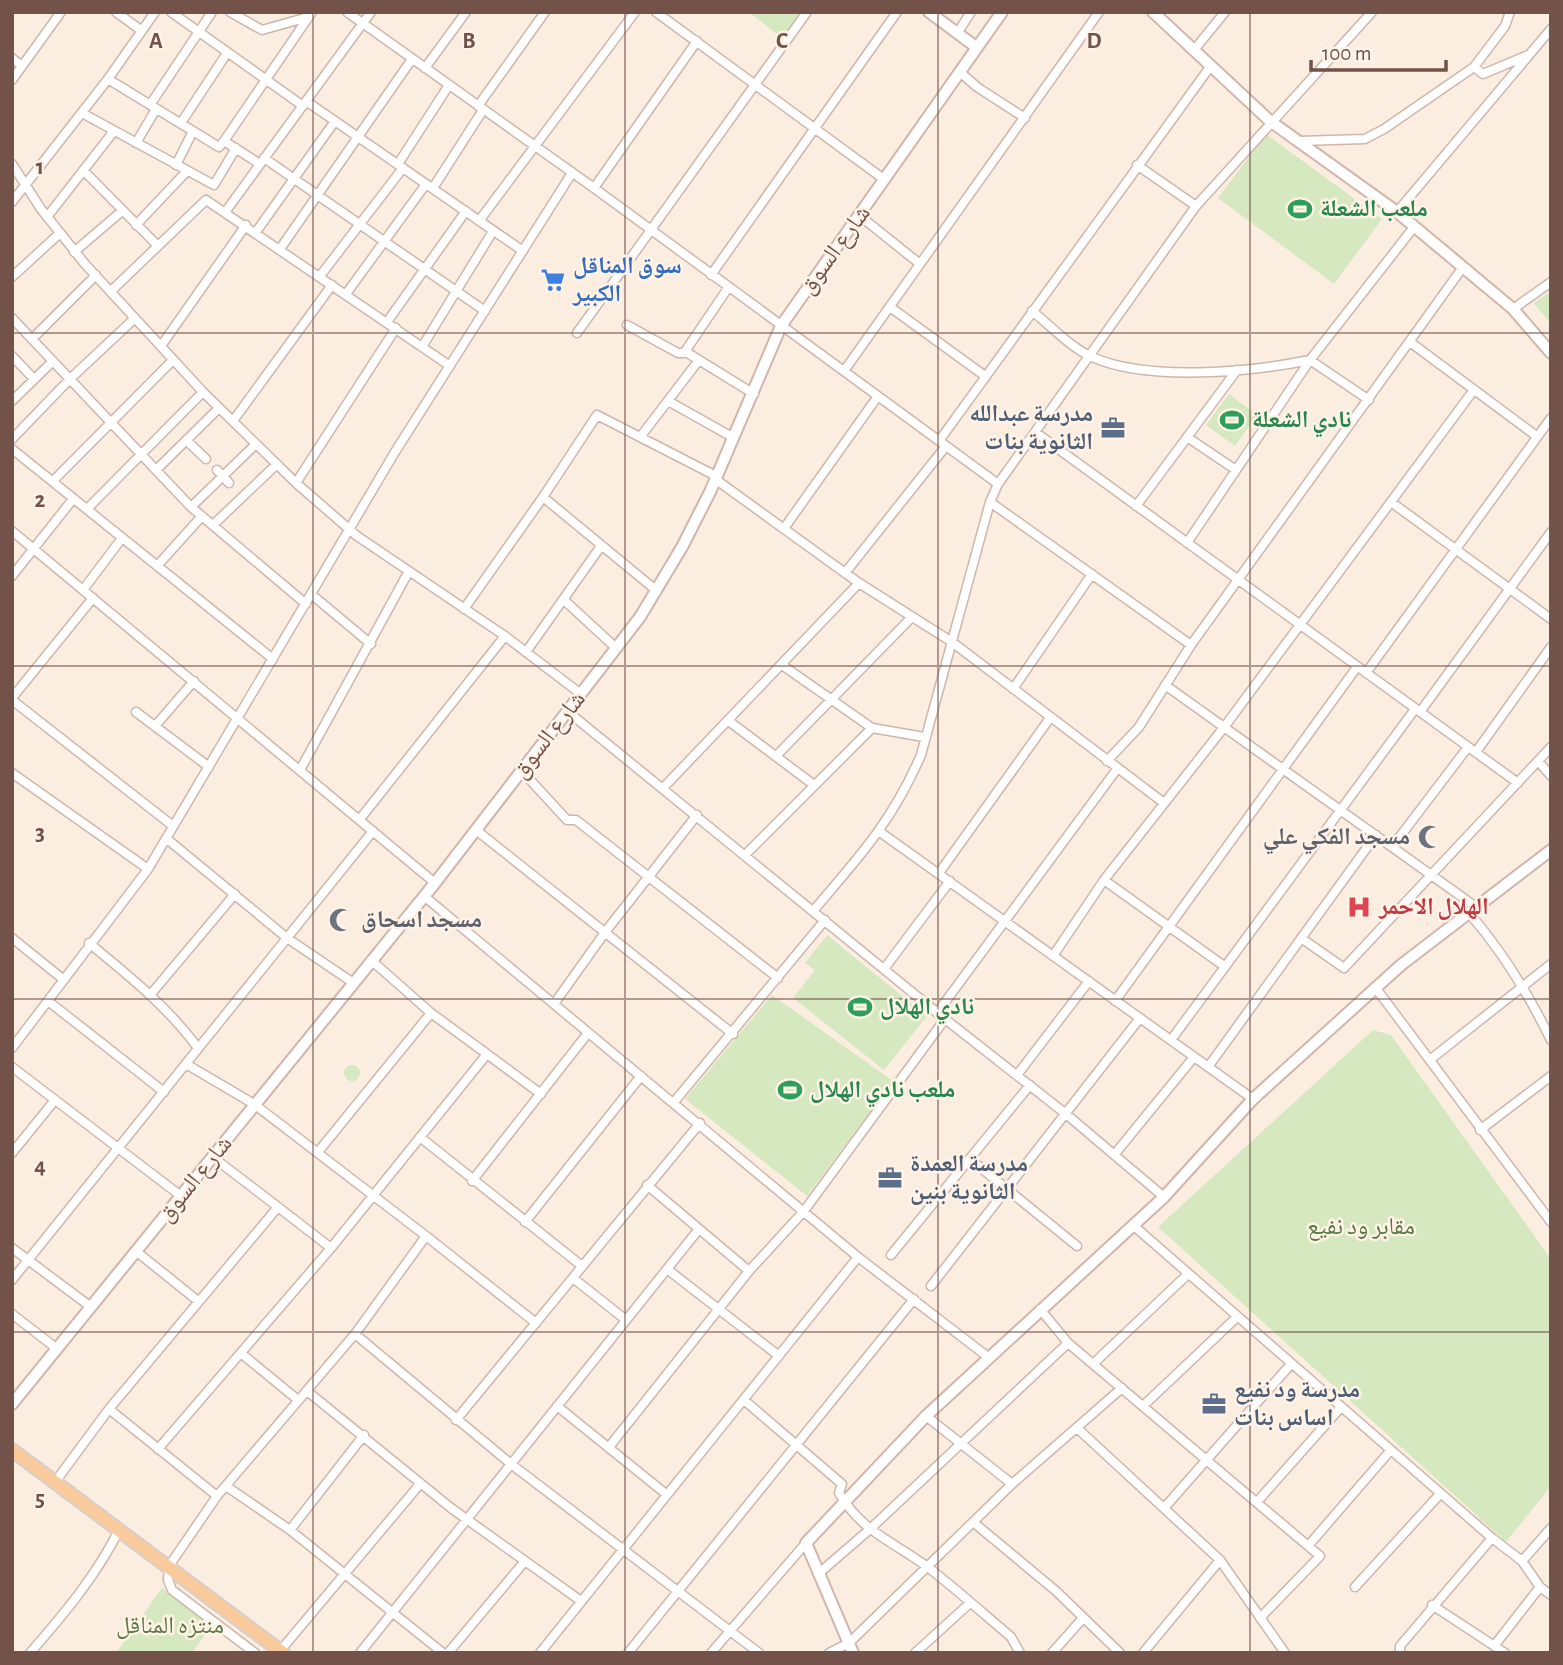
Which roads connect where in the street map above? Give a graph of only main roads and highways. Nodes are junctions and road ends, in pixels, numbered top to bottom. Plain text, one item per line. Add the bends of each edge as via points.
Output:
1 (12, 1450) edge
2 (282, 1652) edge

1 - 2 main road

